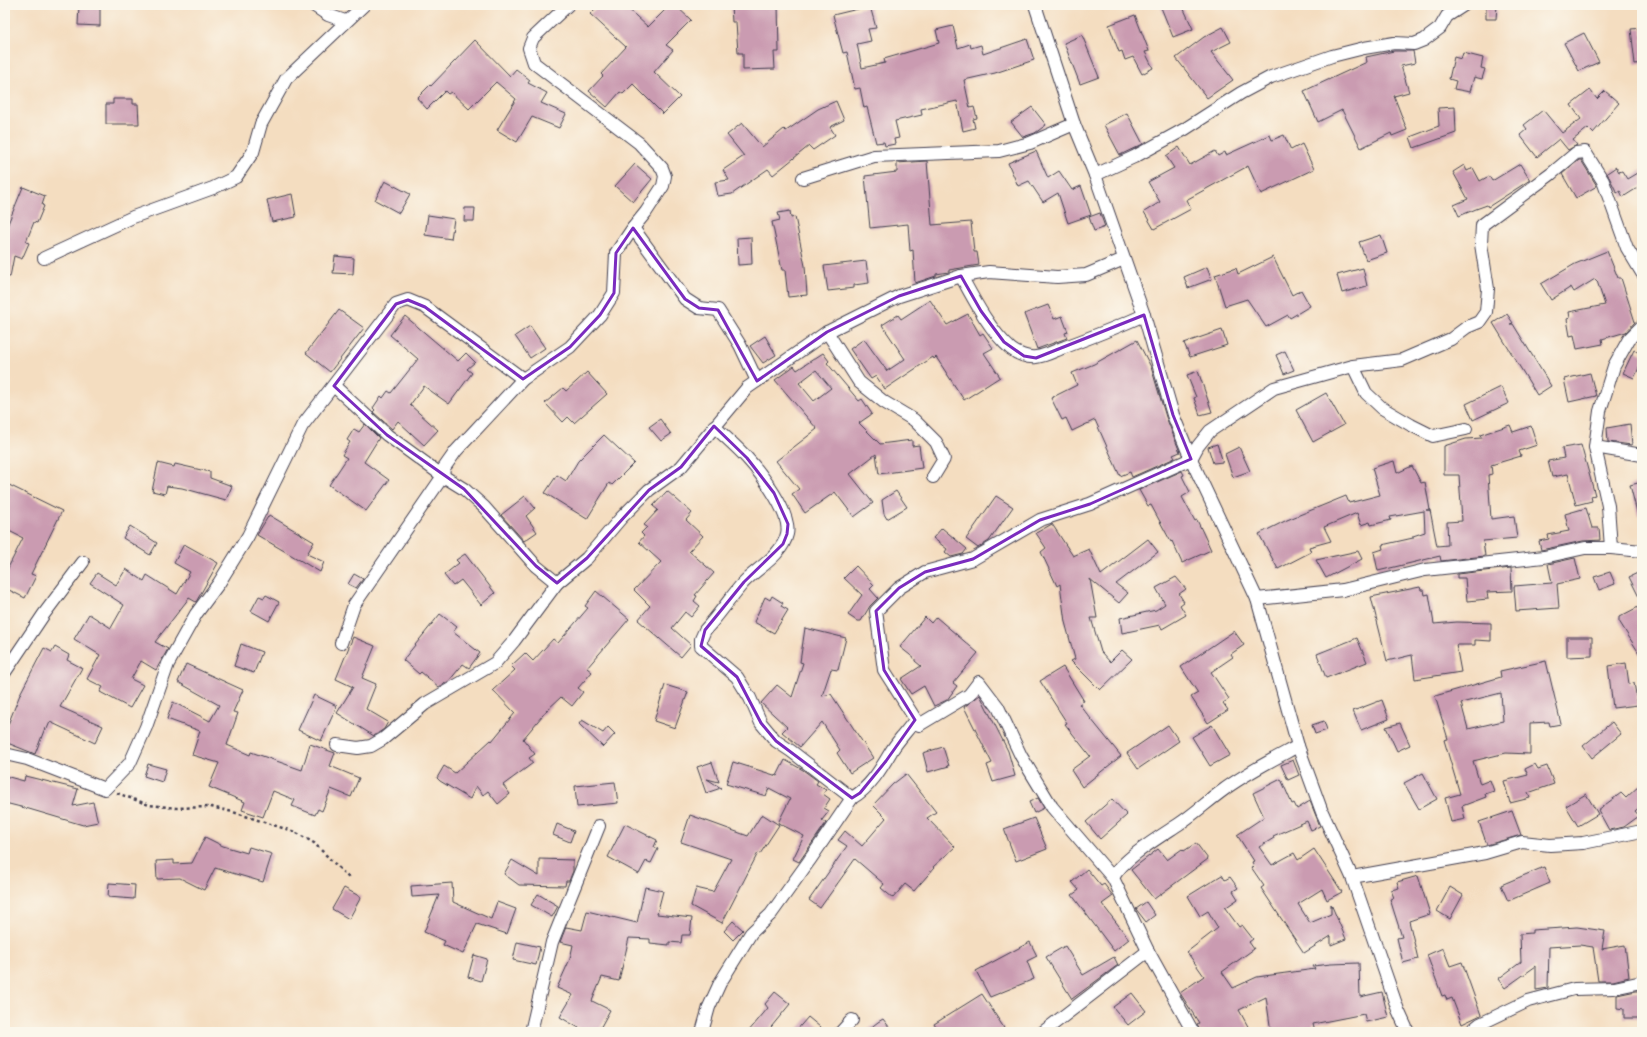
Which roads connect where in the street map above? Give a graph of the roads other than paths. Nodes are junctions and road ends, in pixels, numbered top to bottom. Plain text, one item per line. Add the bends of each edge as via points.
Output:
1 (313, 5) edge
2 (364, 5) edge
3 (568, 5) edge
4 (1035, 5) edge
5 (1464, 5) edge
6 (345, 21) junction
7 (1074, 124) junction
8 (1095, 175) junction
9 (803, 178) dead end
10 (633, 228) junction
11 (44, 258) dead end
12 (1124, 259) junction
13 (1642, 273) edge
14 (961, 276) junction
15 (1144, 315) junction
16 (1642, 326) edge
17 (827, 332) junction
18 (1353, 366) junction
19 (523, 379) junction
20 (757, 381) junction
21 (334, 386) junction
22 (714, 426) junction
23 (1466, 429) dead end
24 (1595, 447) junction
25 (1642, 455) edge
26 (1191, 459) junction
27 (443, 476) junction
28 (933, 477) dead end
29 (1611, 548) junction
30 (1642, 551) edge
31 (83, 562) dead end
32 (557, 583) junction
33 (1257, 600) junction
34 (341, 643) dead end
35 (5, 672) edge
36 (915, 720) junction
37 (337, 745) dead end
38 (1298, 746) junction
39 (5, 754) edge
40 (852, 798) junction
41 (599, 826) dead end
42 (1642, 831) edge
43 (1352, 877) junction
44 (1113, 878) junction
45 (1148, 951) junction
46 (1642, 982) edge
47 (852, 1020) dead end
48 (531, 1032) edge
49 (702, 1032) edge
50 (841, 1032) edge
51 (1043, 1032) edge
52 (1193, 1032) edge
53 (1408, 1032) edge
54 (1470, 1032) edge

1 - 6 street via 328,15
2 - 6 street
3 - 10 street via 533,38 529,48 534,63 639,143 662,168 665,176 663,186
4 - 7 street
5 - 8 street via 1447,16 1440,28 1414,44 1394,43 1364,48 1271,77 1240,93 1185,129
6 - 11 street via 286,79 260,124 253,152 236,177 133,217
7 - 8 street
7 - 9 street via 1030,143 999,151 874,156
8 - 12 street
10 - 19 street via 616,253 614,293 600,315 570,347
10 - 20 street via 685,299 699,308 718,310 740,345
12 - 14 street via 1086,275 1057,277 989,272
12 - 15 street
13 - 18 street via 1627,248 1603,181 1584,152 1576,153 1482,225 1481,244 1488,289 1486,312 1479,322 1451,339 1402,360
14 - 15 street via 981,311 1004,342 1011,350 1024,356 1036,358 1105,333
14 - 17 street via 899,296
15 - 26 street via 1174,414
16 - 24 street via 1629,339 1614,366 1600,411
17 - 20 street
17 - 28 street via 859,382 884,402 914,420 936,442 944,459
18 - 23 street via 1366,393 1382,408 1411,425 1433,436
18 - 26 street via 1274,388 1210,431
19 - 21 street via 425,307 408,300 396,304
19 - 27 street via 456,451 444,468
20 - 22 street via 747,388
21 - 27 street via 387,435
21 - 39 street via 302,426 248,536 196,614 168,664 146,727 130,763 105,789 40,764
22 - 32 street via 681,467 649,490 586,558
22 - 40 street via 747,458 774,493 788,524 787,534 779,549 744,582 705,630 701,646 737,677 761,723 776,741
24 - 25 street
24 - 29 street via 1608,506
26 - 33 street
26 - 36 street via 1090,504 1040,520 972,559 925,572 899,588 876,611 884,670
27 - 32 street via 464,489 484,507 536,566
27 - 34 street via 354,604
29 - 30 street
29 - 33 street via 1585,548 1544,557 1425,570 1343,590
31 - 35 street
32 - 37 street via 495,663 425,704 371,746 358,748
33 - 38 street
36 - 40 street via 886,761 860,793
36 - 44 street via 919,725 970,695 979,682 998,707 1021,756 1052,807
38 - 43 street via 1322,812
38 - 44 street via 1255,769 1222,791 1138,852 1116,871
40 - 49 street via 770,914 751,933 720,983 709,1007
41 - 48 street via 552,942
42 - 43 street via 1583,843 1550,845 1522,842 1484,853
43 - 53 street
44 - 45 street
45 - 51 street
45 - 52 street
46 - 54 street via 1614,988 1574,989 1528,1001 1480,1024
47 - 50 street

